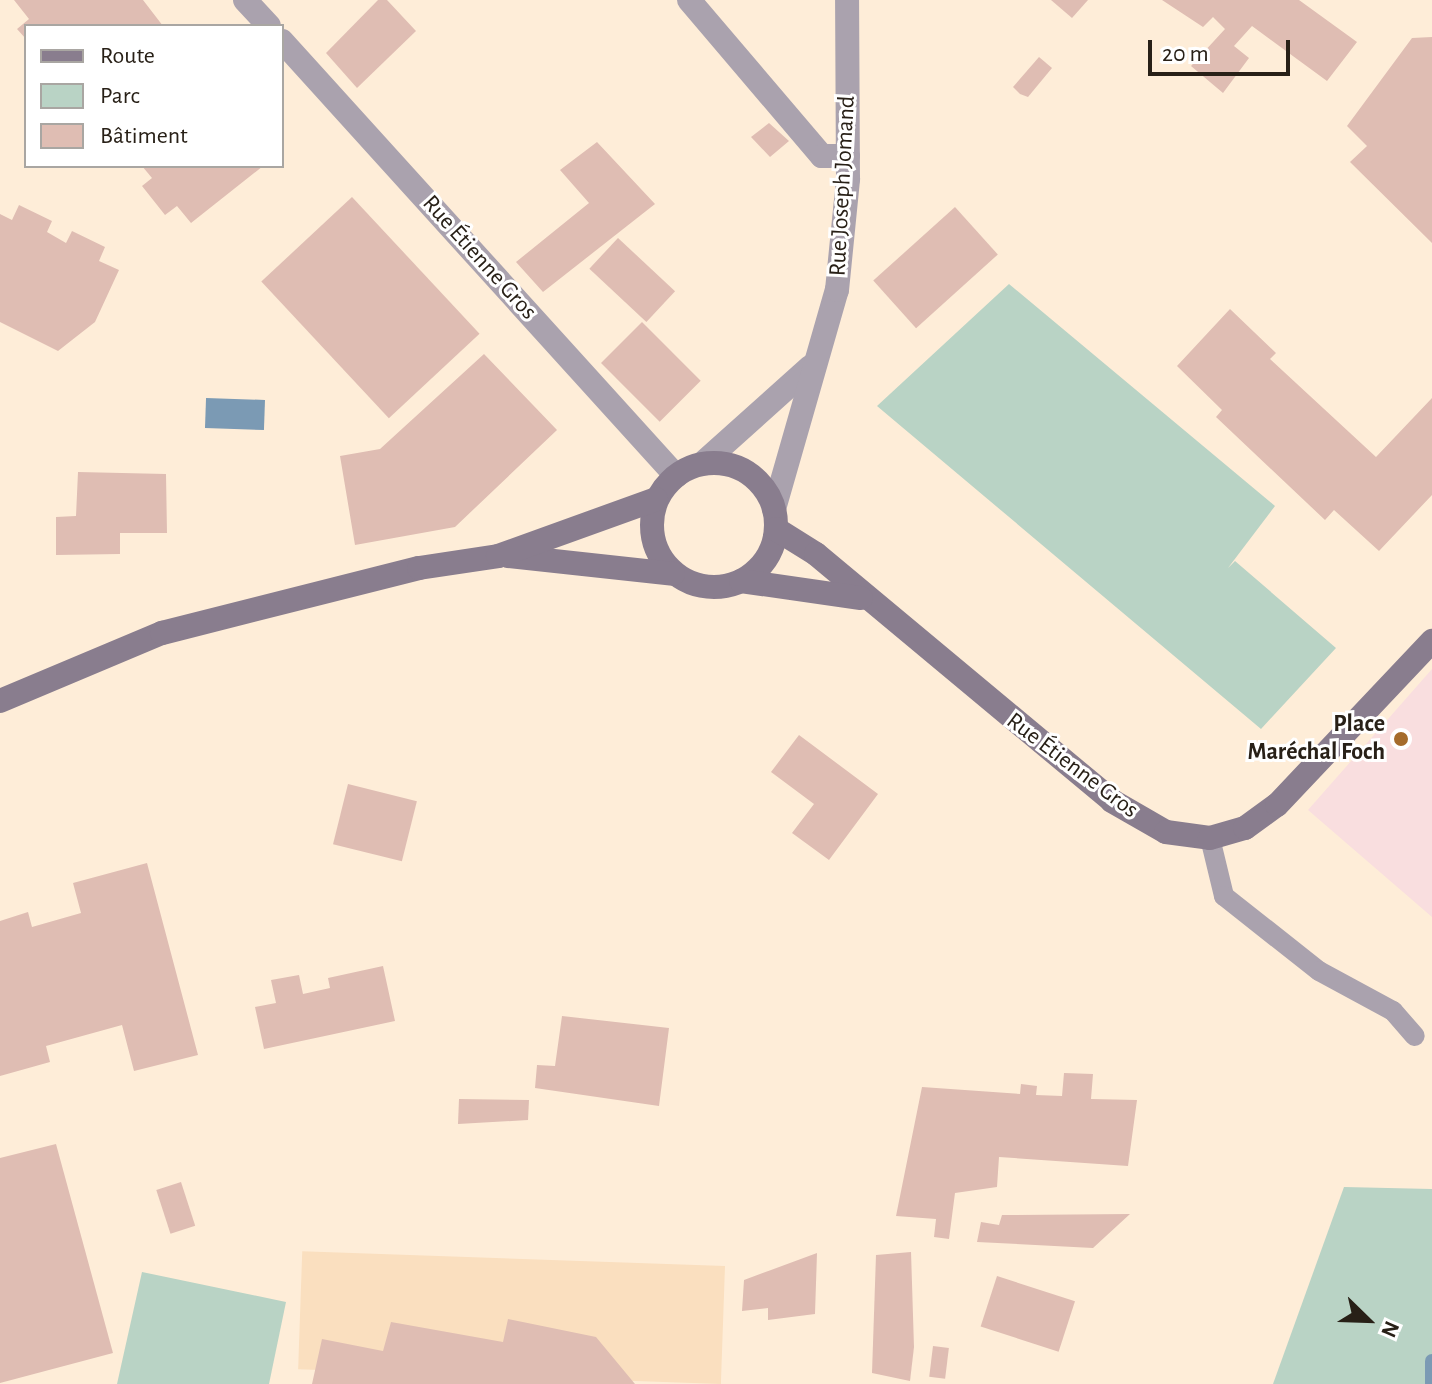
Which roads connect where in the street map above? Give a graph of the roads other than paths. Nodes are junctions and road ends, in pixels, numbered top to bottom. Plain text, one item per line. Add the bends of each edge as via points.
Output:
1 (245, 0) edge
2 (689, 0) edge
3 (847, 0) edge
4 (267, 24) edge
5 (284, 43) edge
6 (848, 156) junction
7 (810, 367) junction
8 (703, 463) junction
9 (676, 476) junction
10 (656, 499) junction
11 (775, 519) junction
12 (498, 556) junction
13 (673, 574) junction
14 (741, 581) junction
15 (861, 598) junction
16 (1432, 641) edge
17 (0, 701) edge
18 (1210, 838) junction
19 (1415, 1036) dead end

1 - 4 street
2 - 6 street via 822,156
3 - 6 street, Rue Joseph Jomand
5 - 9 street, Rue Étienne Gros
6 - 7 street, Rue Joseph Jomand via 837,290
7 - 8 street, Rue Joseph Jomand
7 - 11 street, Rue Joseph Jomand
8 - 9 main road
8 - 11 main road via 742,469
9 - 10 main road
10 - 12 main road
10 - 13 main road via 652,539
11 - 14 main road via 766,560
11 - 15 main road, Rue Étienne Gros
12 - 13 main road
12 - 17 main road via 419,568 162,633
13 - 14 main road via 711,588
14 - 15 main road
15 - 18 main road, Rue Étienne Gros via 1112,801 1166,832
16 - 18 main road, Rue Étienne Gros via 1277,805 1245,828
18 - 19 lane via 1224,896 1319,971 1393,1011

